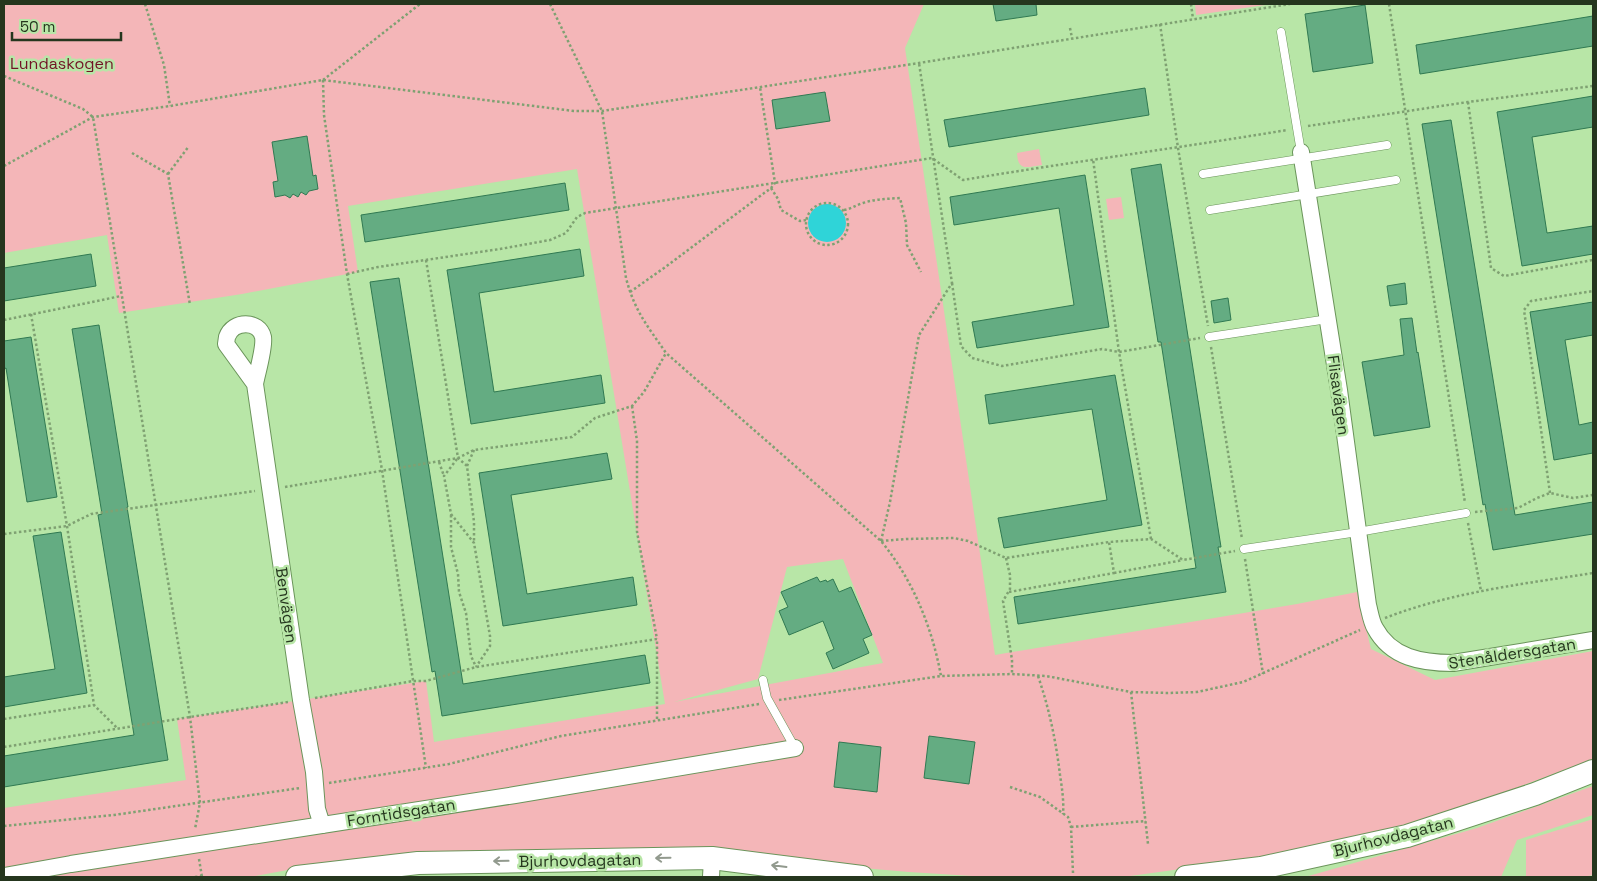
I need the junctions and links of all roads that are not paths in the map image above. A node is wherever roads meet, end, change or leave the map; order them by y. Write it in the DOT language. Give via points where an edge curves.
graph roads {
  1 [pos="1281,32"];
  2 [pos="1388,145"];
  3 [pos="1302,156"];
  4 [pos="1203,174"];
  5 [pos="1396,180"];
  6 [pos="1308,194"];
  7 [pos="1210,210"];
  8 [pos="1328,319"];
  9 [pos="1209,337"];
  10 [pos="255,384"];
  11 [pos="1466,513"];
  12 [pos="1358,532"];
  13 [pos="1244,549"];
  14 [pos="1380,635"];
  15 [pos="1593,640"];
  16 [pos="763,680"];
  17 [pos="795,748"];
  18 [pos="1593,771"];
  19 [pos="322,825"];
  20 [pos="712,868"];
  21 [pos="1262,872"];
  22 [pos="6,876"];
  23 [pos="296,877"];
  24 [pos="862,877"];
  25 [pos="1186,877"];
  1 -- 3 [label="lane"];
  2 -- 3 [label="lane"];
  3 -- 4 [label="lane"];
  3 -- 6 [label="street, Flisavägen"];
  5 -- 6 [label="lane"];
  6 -- 7 [label="lane"];
  6 -- 8 [label="street, Flisavägen"];
  8 -- 9 [label="lane"];
  8 -- 12 [label="street, Flisavägen"];
  10 -- 19 [label="street, Benvägen"];
  11 -- 12 [label="lane"];
  12 -- 13 [label="lane"];
  12 -- 14 [label="street, Flisavägen" via="1368,605 1374,627"];
  14 -- 15 [label="street, Stenåldersgatan" via="1393,650 1413,660 1434,663 1454,663"];
  16 -- 17 [label="lane" via="767,698"];
  17 -- 19 [label="street, Forntidsgatan"];
  18 -- 21 [label="main road, Bjurhovdagatan" via="1535,794 1407,836"];
  19 -- 22 [label="street, Forntidsgatan"];
  20 -- 23 [label="main road, Bjurhovdagatan, one-way" via="418,863"];
  24 -- 20 [label="main road, Bjurhovdagatan, one-way"];
  21 -- 25 [label="main road, Bjurhovdagatan"];
}
